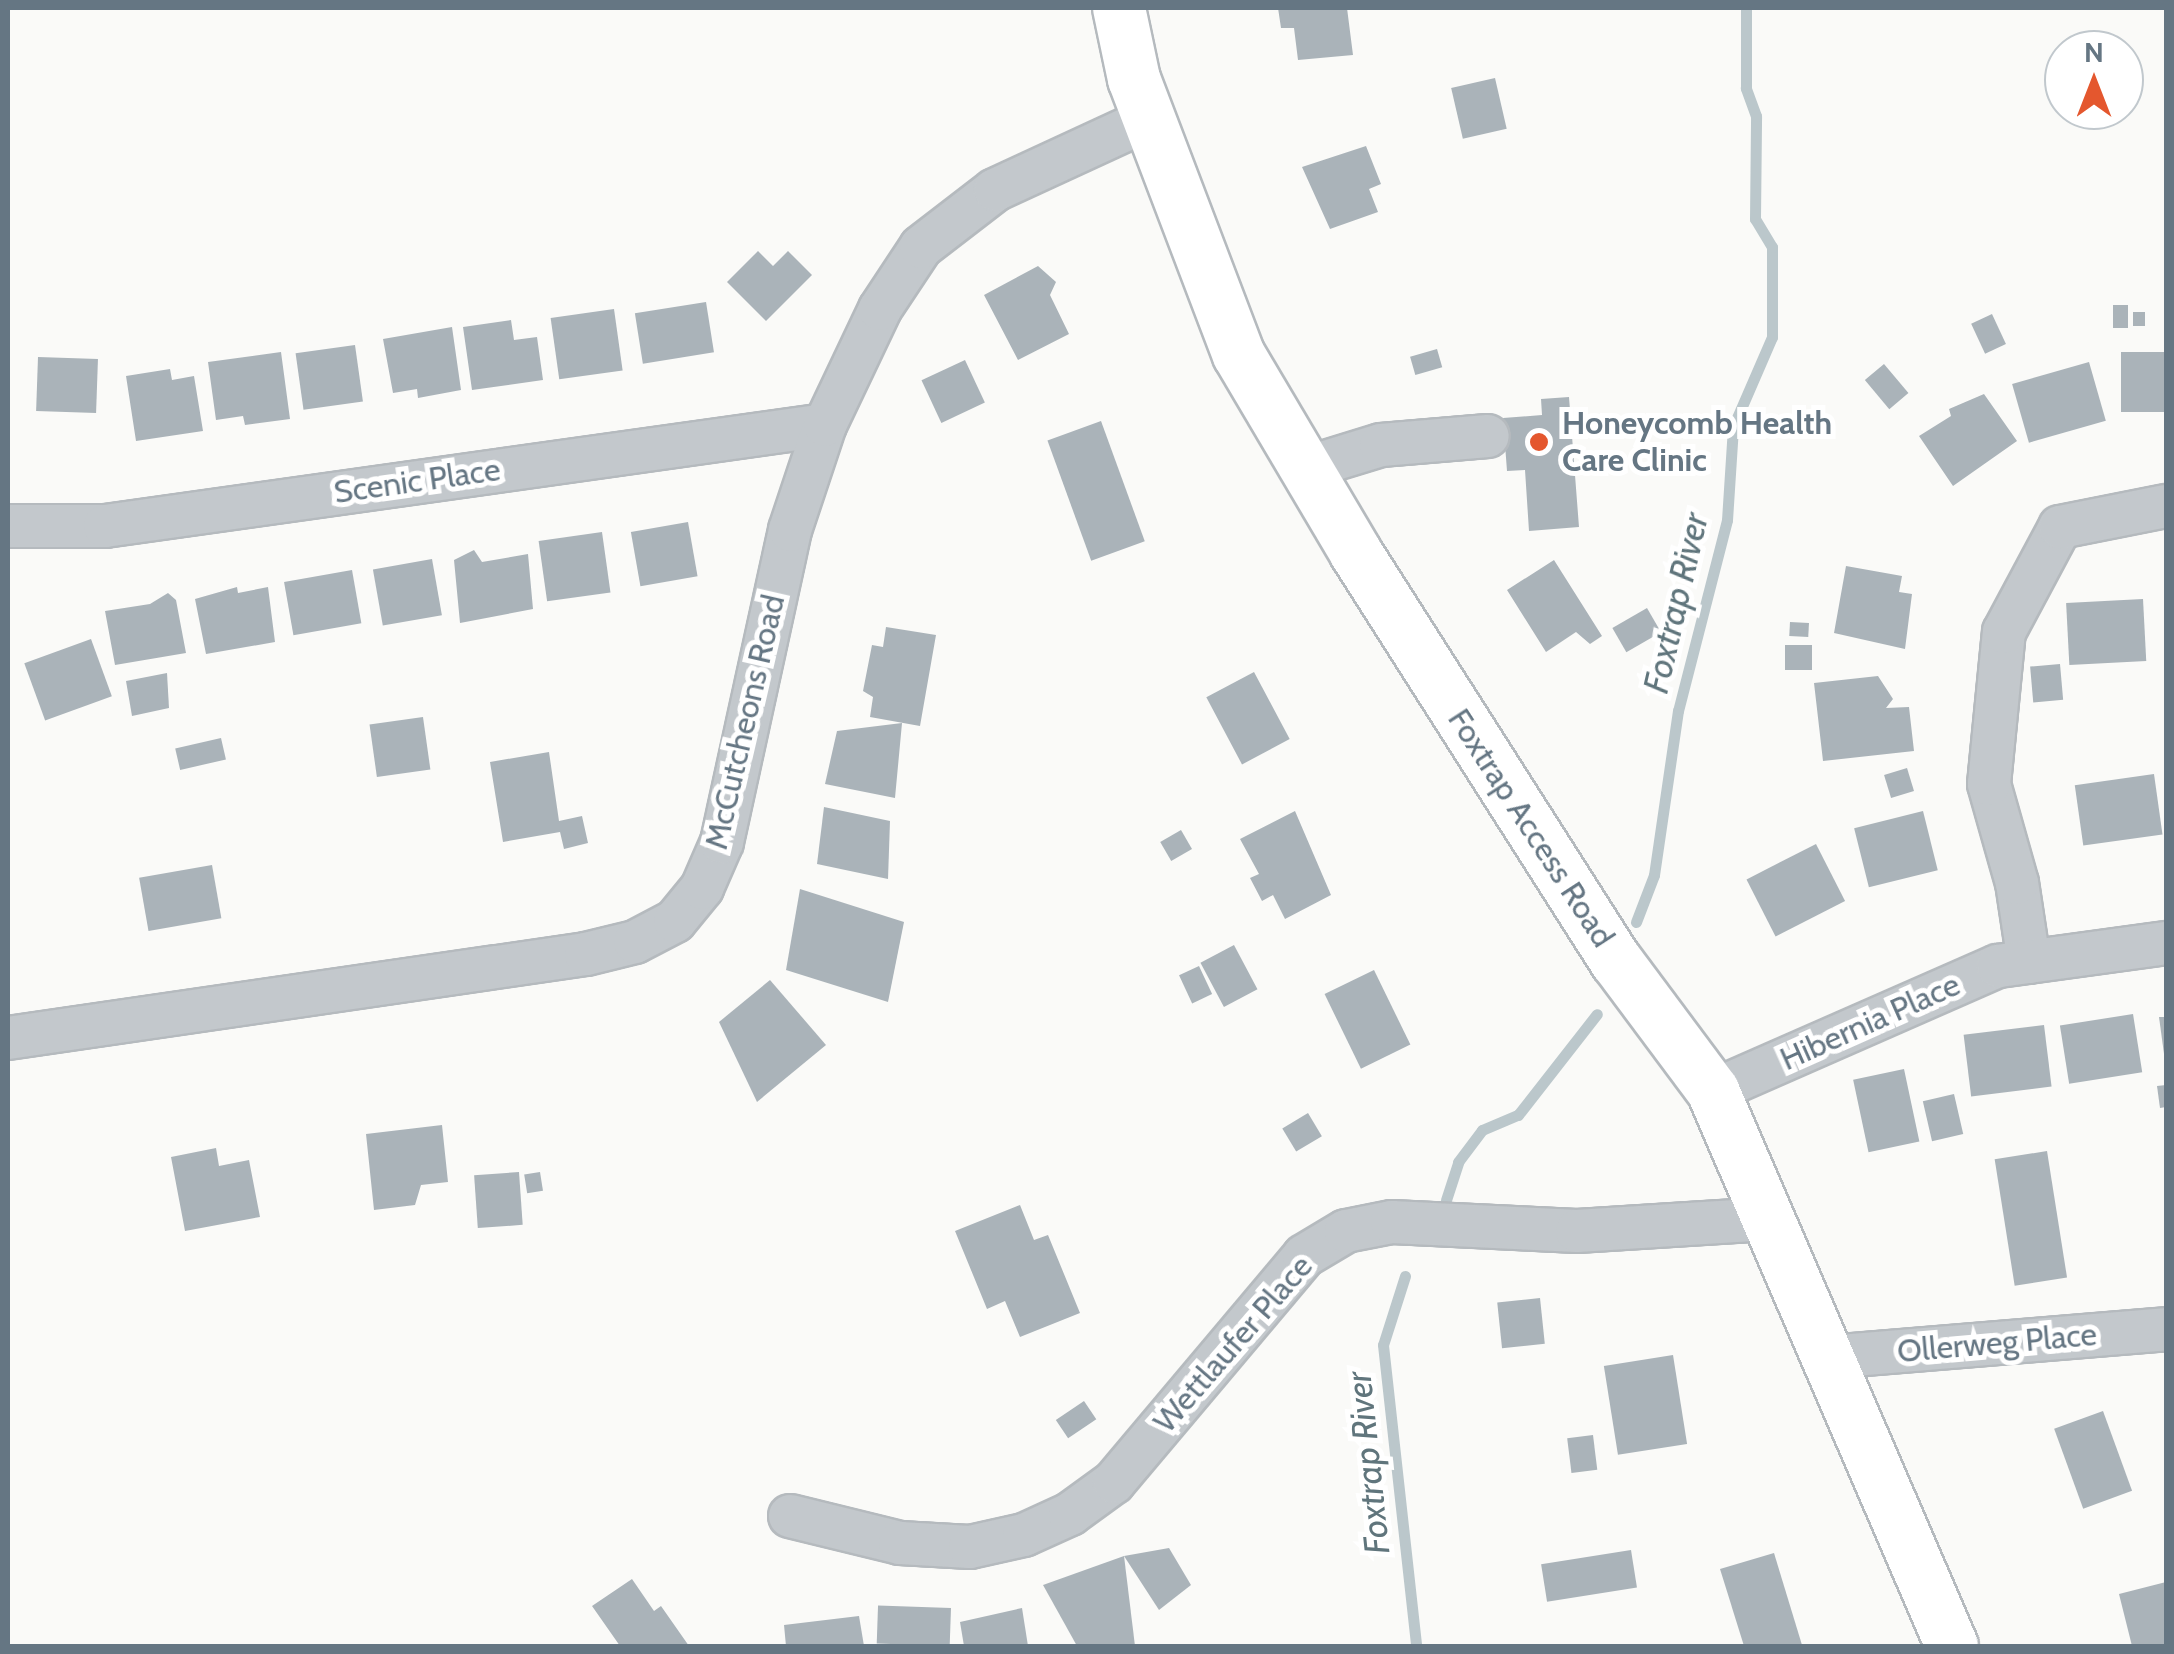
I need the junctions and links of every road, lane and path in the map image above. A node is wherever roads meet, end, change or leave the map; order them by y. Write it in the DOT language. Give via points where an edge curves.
graph roads {
  1 [pos="1119,8"];
  2 [pos="1149,119"];
  3 [pos="825,425"];
  4 [pos="1488,436"];
  5 [pos="1306,468"];
  6 [pos="2166,506"];
  7 [pos="8,526"];
  8 [pos="2166,943"];
  9 [pos="2029,962"];
  10 [pos="8,1038"];
  11 [pos="1713,1091"];
  12 [pos="1768,1219"];
  13 [pos="2166,1330"];
  14 [pos="1828,1357"];
  15 [pos="790,1516"];
  16 [pos="1952,1646"];
  1 -- 2 [label="main road, Foxtrap Access Road"];
  2 -- 3 [label="street, McCutcheons Road" via="994,190 921,247 880,308"];
  2 -- 5 [label="main road, Foxtrap Access Road" via="1239,355"];
  3 -- 7 [label="street, Scenic Place" via="105,526"];
  3 -- 10 [label="street, McCutcheons Road" via="790,530 722,842 702,888 675,921 635,942 586,954"];
  4 -- 5 [label="street" via="1381,445"];
  5 -- 11 [label="main road, Foxtrap Access Road" via="1617,962"];
  6 -- 9 [label="street" via="2060,527 2004,632 1989,784 2017,883"];
  8 -- 9 [label="street, Hibernia Place"];
  9 -- 11 [label="street, Hibernia Place" via="1998,966"];
  11 -- 12 [label="main road, Foxtrap Access Road"];
  12 -- 14 [label="main road, Foxtrap Access Road"];
  12 -- 15 [label="street, Wettlaufer Place" via="1577,1232 1392,1222 1346,1231 1304,1256 1114,1482 1070,1514 1024,1535 970,1547 900,1543"];
  13 -- 14 [label="street, Ollerweg Place"];
  14 -- 16 [label="main road, Foxtrap Access Road"];
}
